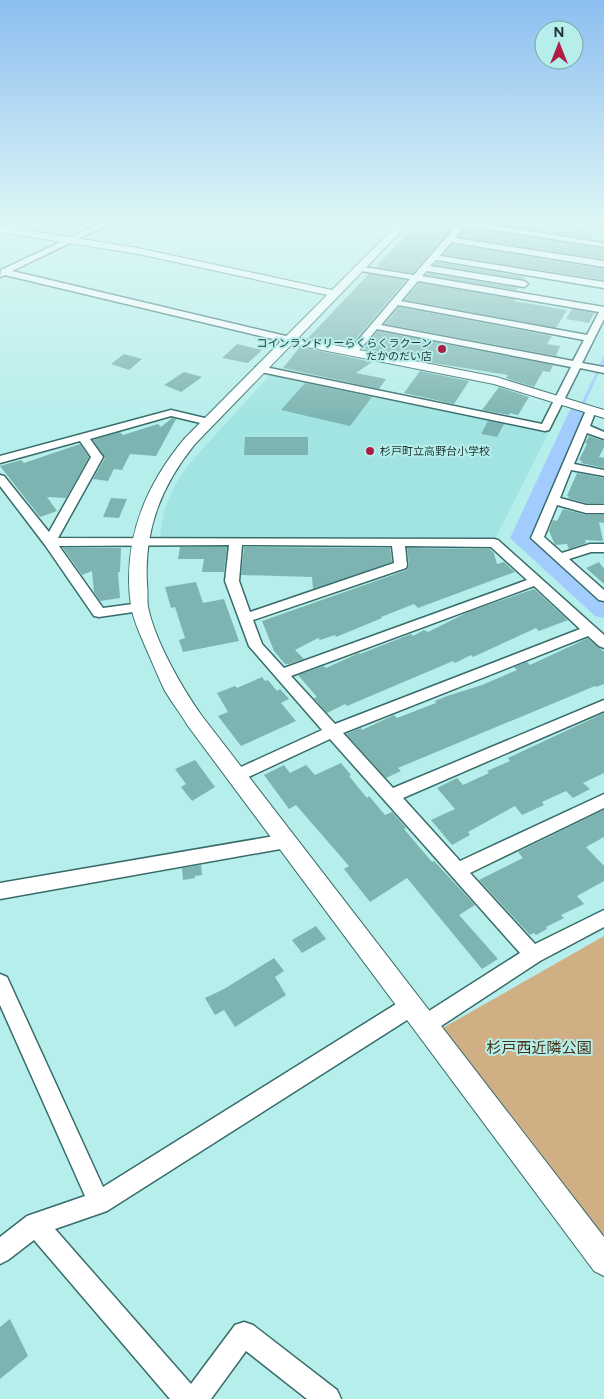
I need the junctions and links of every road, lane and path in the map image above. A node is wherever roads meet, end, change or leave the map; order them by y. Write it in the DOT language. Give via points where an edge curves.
graph roads {
  1 [pos="72,289"];
  2 [pos="314,289"];
  3 [pos="341,289"];
  4 [pos="406,289"];
  5 [pos="483,289"];
  6 [pos="521,289"];
  7 [pos="336,294"];
  8 [pos="517,295"];
  9 [pos="394,302"];
  10 [pos="374,326"];
  11 [pos="590,338"];
  12 [pos="290,340"];
  13 [pos="353,352"];
  14 [pos="577,365"];
  15 [pos="260,369"];
  16 [pos="604,370"];
  17 [pos="560,399"];
  18 [pos="591,410"];
  19 [pos="604,414"];
  20 [pos="210,422"];
  21 [pos="584,428"];
  22 [pos="604,436"];
  23 [pos="83,437"];
  24 [pos="0,460"];
  25 [pos="568,466"];
  26 [pos="604,473"];
  27 [pos="0,478"];
  28 [pos="553,500"];
  29 [pos="604,509"];
  30 [pos="140,541"];
  31 [pos="236,541"];
  32 [pos="50,542"];
  33 [pos="398,542"];
  34 [pos="604,548"];
  35 [pos="560,558"];
  36 [pos="536,580"];
  37 [pos="604,596"];
  38 [pos="140,607"];
  39 [pos="246,618"];
  40 [pos="590,630"];
  41 [pos="604,643"];
  42 [pos="282,674"];
  43 [pos="604,705"];
  44 [pos="333,732"];
  45 [pos="236,776"];
  46 [pos="391,796"];
  47 [pos="604,801"];
  48 [pos="286,841"];
  49 [pos="457,871"];
  50 [pos="0,891"];
  51 [pos="604,918"];
  52 [pos="533,955"];
  53 [pos="0,983"];
  54 [pos="411,1006"];
  55 [pos="425,1024"];
  56 [pos="99,1203"];
  57 [pos="35,1224"];
  58 [pos="0,1252"];
  59 [pos="604,1261"];
  60 [pos="187,1399"];
  61 [pos="195,1399"];
  62 [pos="328,1399"];
  1 -- 12 [label="street"];
  2 -- 7 [label="street"];
  3 -- 7 [label="street"];
  4 -- 9 [label="street"];
  5 -- 8 [label="street"];
  6 -- 8 [label="street"];
  7 -- 12 [label="street"];
  8 -- 11 [label="street" via="604,310"];
  9 -- 10 [label="street"];
  9 -- 11 [label="street"];
  10 -- 13 [label="street"];
  10 -- 14 [label="street"];
  11 -- 14 [label="street"];
  12 -- 13 [label="street"];
  12 -- 15 [label="street"];
  13 -- 17 [label="street" via="496,381"];
  14 -- 16 [label="street"];
  14 -- 17 [label="street"];
  15 -- 17 [label="street" via="546,428"];
  15 -- 20 [label="street"];
  17 -- 18 [label="street"];
  18 -- 19 [label="street"];
  18 -- 21 [label="street"];
  20 -- 23 [label="street" via="171,414"];
  20 -- 30 [label="street" via="176,458 162,480 144,521"];
  21 -- 22 [label="street"];
  21 -- 25 [label="street"];
  23 -- 24 [label="street"];
  23 -- 32 [label="street" via="97,457"];
  25 -- 26 [label="street"];
  25 -- 28 [label="street"];
  27 -- 32 [label="street"];
  28 -- 29 [label="street" via="586,509"];
  28 -- 35 [label="street" via="537,538"];
  30 -- 31 [label="street"];
  30 -- 32 [label="street"];
  30 -- 38 [label="street"];
  31 -- 33 [label="street"];
  31 -- 39 [label="street" via="232,581"];
  32 -- 38 [label="street" via="99,612"];
  33 -- 36 [label="street" via="494,542"];
  33 -- 39 [label="street" via="401,565"];
  34 -- 35 [label="street" via="590,548"];
  35 -- 37 [label="street"];
  36 -- 40 [label="street"];
  36 -- 42 [label="street"];
  38 -- 45 [label="street" via="174,690"];
  39 -- 42 [label="street" via="256,646"];
  40 -- 41 [label="street"];
  40 -- 44 [label="street"];
  42 -- 44 [label="street"];
  43 -- 46 [label="street"];
  44 -- 45 [label="street"];
  44 -- 46 [label="street"];
  45 -- 48 [label="street"];
  46 -- 49 [label="street"];
  47 -- 49 [label="street"];
  48 -- 50 [label="street"];
  48 -- 54 [label="street"];
  49 -- 52 [label="street"];
  51 -- 52 [label="street"];
  52 -- 55 [label="street"];
  53 -- 56 [label="street"];
  54 -- 55 [label="street"];
  54 -- 56 [label="street"];
  55 -- 59 [label="street"];
  56 -- 57 [label="street"];
  57 -- 58 [label="street"];
  57 -- 60 [label="street"];
  61 -- 62 [label="street" via="244,1334"];
}
